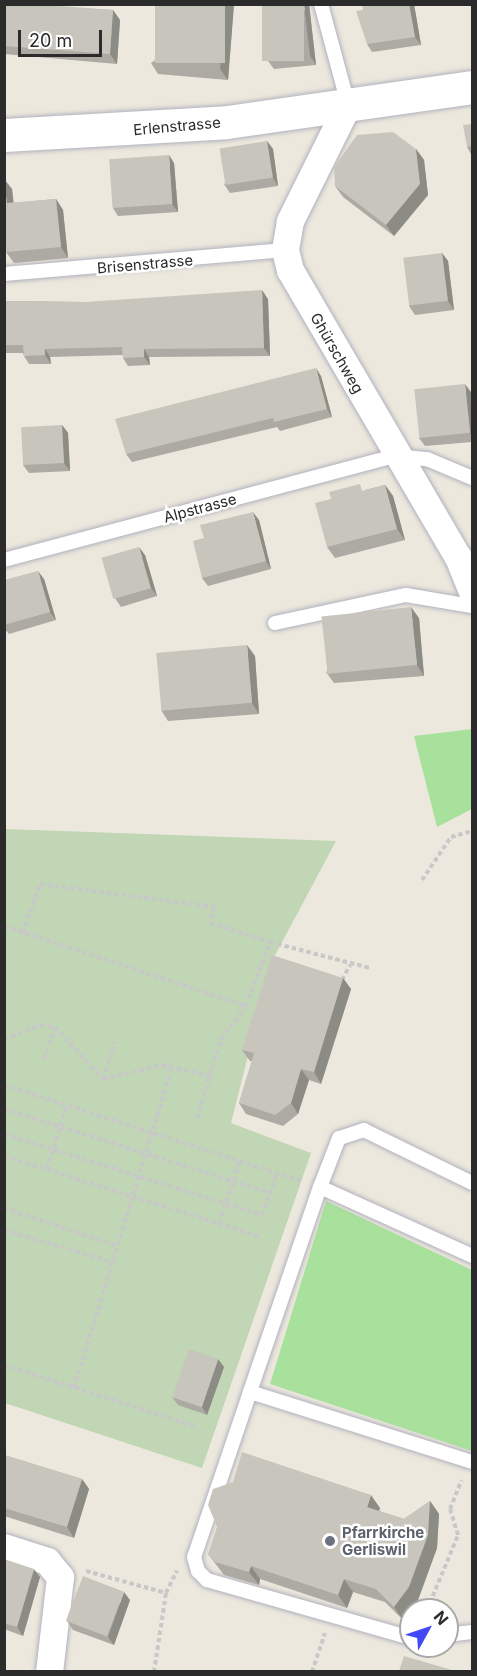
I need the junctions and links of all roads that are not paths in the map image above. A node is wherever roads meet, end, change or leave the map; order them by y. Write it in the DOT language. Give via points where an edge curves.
graph roads {
  1 [pos="321,4"];
  2 [pos="472,87"];
  3 [pos="348,104"];
  4 [pos="4,135"];
  5 [pos="285,250"];
  6 [pos="4,274"];
  7 [pos="396,456"];
  8 [pos="472,478"];
  9 [pos="4,560"];
  10 [pos="472,592"];
  11 [pos="472,606"];
  12 [pos="275,623"];
  13 [pos="472,1184"];
  14 [pos="314,1185"];
  15 [pos="472,1256"];
  16 [pos="250,1392"];
  17 [pos="469,1467"];
  18 [pos="4,1547"];
  19 [pos="399,1635"];
  20 [pos="49,1671"];
  1 -- 3 [label="lane"];
  2 -- 3 [label="street, Erlenstrasse"];
  3 -- 4 [label="street, Erlenstrasse" via="227,122"];
  3 -- 5 [label="street, Ghürschweg" via="290,221"];
  5 -- 6 [label="lane, Brisenstrasse"];
  5 -- 7 [label="street, Ghürschweg" via="290,270"];
  7 -- 8 [label="lane" via="427,459"];
  7 -- 9 [label="lane, Alpstrasse"];
  7 -- 10 [label="street, Ghürschweg" via="458,557"];
  11 -- 12 [label="lane" via="406,595"];
  13 -- 14 [label="lane" via="364,1130 339,1138"];
  14 -- 15 [label="lane"];
  14 -- 16 [label="lane"];
  16 -- 17 [label="lane"];
  16 -- 19 [label="lane" via="194,1557 198,1571 207,1580"];
  18 -- 20 [label="street" via="47,1561 60,1577"];
}
